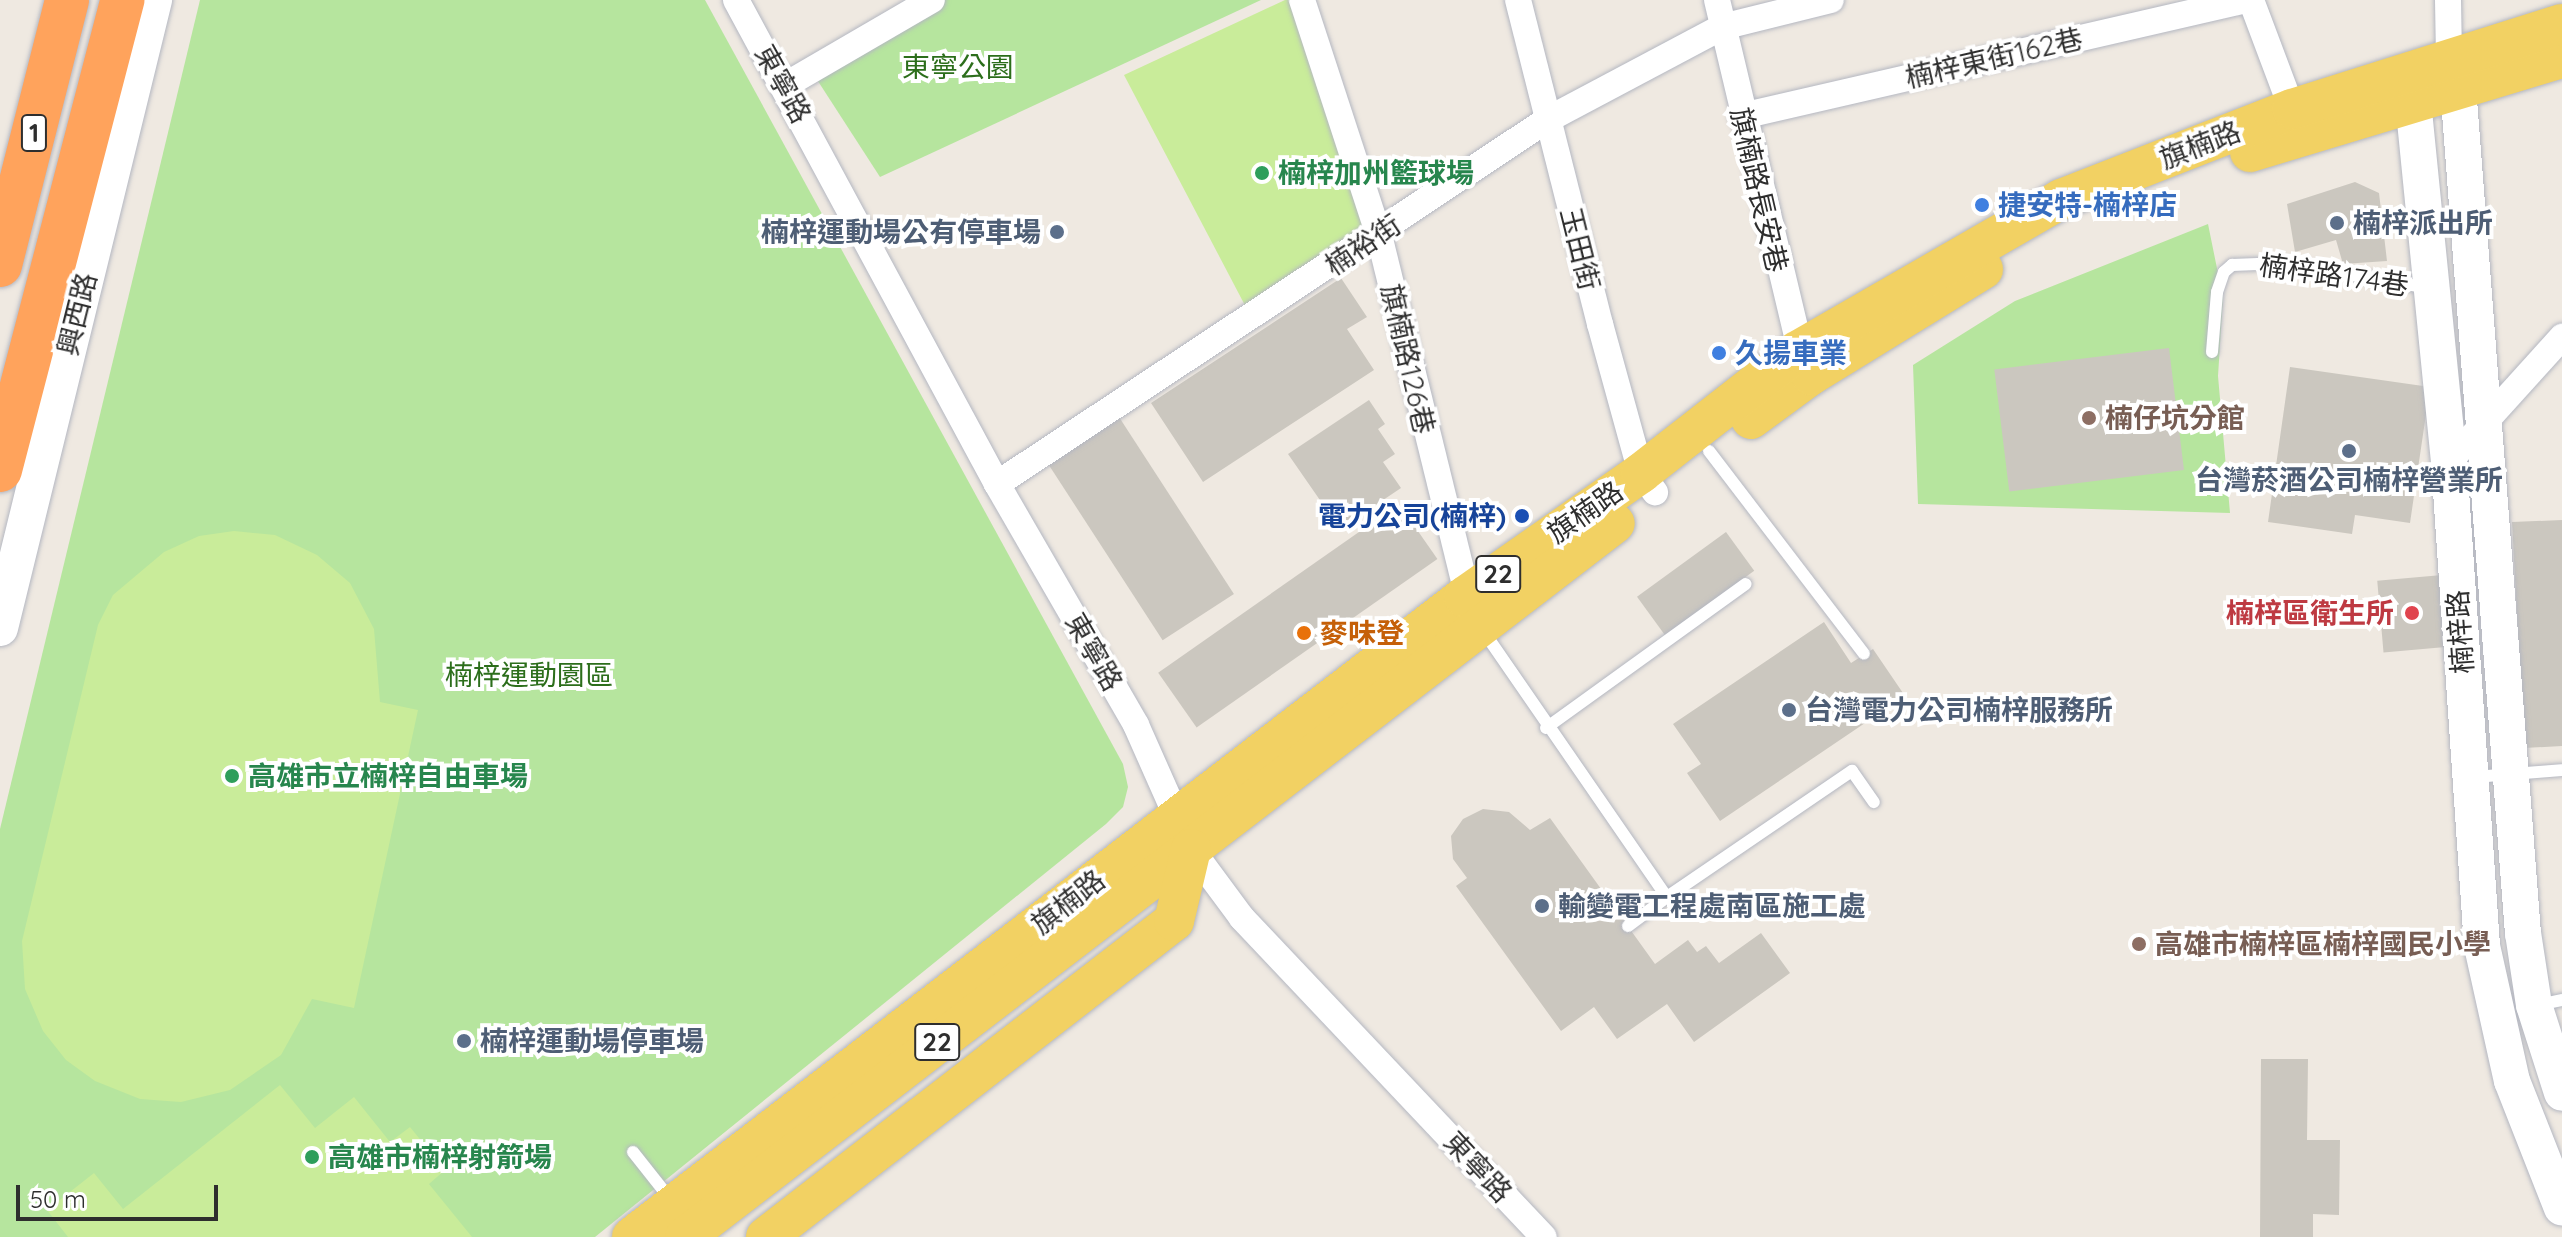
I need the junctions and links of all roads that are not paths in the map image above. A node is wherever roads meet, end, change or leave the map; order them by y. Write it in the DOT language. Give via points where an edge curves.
graph roads {
  1 [pos="67,0"];
  2 [pos="122,0"];
  3 [pos="154,0"];
  4 [pos="736,0"];
  5 [pos="932,0"];
  6 [pos="1302,0"];
  7 [pos="1518,0"];
  8 [pos="1717,0"];
  9 [pos="1831,0"];
  10 [pos="2248,0"];
  11 [pos="2448,0"];
  12 [pos="2562,24"];
  13 [pos="1722,27"];
  14 [pos="2562,58"];
  15 [pos="2454,73"];
  16 [pos="784,86"];
  17 [pos="2413,101"];
  18 [pos="2292,109"];
  19 [pos="1742,116"];
  20 [pos="1547,120"];
  21 [pos="1379,235"];
  22 [pos="0,265"];
  23 [pos="2433,288"];
  24 [pos="2562,337"];
  25 [pos="2212,352"];
  26 [pos="1804,363"];
  27 [pos="2483,427"];
  28 [pos="1709,451"];
  29 [pos="2449,462"];
  30 [pos="0,470"];
  31 [pos="1648,482"];
  32 [pos="997,484"];
  33 [pos="1746,584"];
  34 [pos="1472,612"];
  35 [pos="0,628"];
  36 [pos="1864,654"];
  37 [pos="1546,728"];
  38 [pos="2562,770"];
  39 [pos="2514,776"];
  40 [pos="2471,778"];
  41 [pos="1874,802"];
  42 [pos="1184,833"];
  43 [pos="1667,897"];
  44 [pos="1628,926"];
  45 [pos="2548,1003"];
  46 [pos="2562,1093"];
  47 [pos="633,1152"];
  48 [pos="2562,1208"];
  49 [pos="688,1227"];
  50 [pos="632,1237"];
  51 [pos="766,1237"];
  52 [pos="1544,1237"];
  1 -- 22 [label="highway, 1"];
  2 -- 30 [label="highway"];
  3 -- 35 [label="street, 興西路"];
  4 -- 16 [label="street, 東寧路"];
  5 -- 16 [label="street"];
  6 -- 21 [label="street, 旗楠路126巷"];
  7 -- 20 [label="street, 玉田街"];
  8 -- 13 [label="street, 旗楠路長安巷"];
  9 -- 13 [label="street, 楠裕街"];
  10 -- 18 [label="street"];
  10 -- 19 [label="street, 楠梓東街162巷"];
  11 -- 15 [label="street, 楠梓路"];
  12 -- 15 [label="main road, 旗楠路 / 22"];
  13 -- 19 [label="street, 旗楠路長安巷"];
  13 -- 20 [label="street, 楠裕街"];
  14 -- 15 [label="main road, 旗楠路 / 22"];
  15 -- 17 [label="main road, 旗楠路 / 22"];
  15 -- 18 [label="main road, 旗楠路 / 22"];
  15 -- 27 [label="street, 楠梓路"];
  16 -- 32 [label="street, 東寧路"];
  17 -- 23 [label="street, 楠梓路"];
  17 -- 26 [label="main road, 旗楠路 / 22" via="2164,182 2008,253"];
  18 -- 26 [label="main road, 旗楠路 / 22" via="2061,199"];
  19 -- 26 [label="street, 旗楠路長安巷"];
  20 -- 21 [label="street, 楠裕街"];
  20 -- 31 [label="street, 玉田街"];
  21 -- 32 [label="street, 楠裕街"];
  21 -- 34 [label="street, 旗楠路126巷"];
  23 -- 25 [label="lane, 楠梓路174巷" via="2283,263 2232,265 2217,292"];
  23 -- 29 [label="street, 楠梓路"];
  24 -- 27 [label="street"];
  26 -- 28 [label="main road, 旗楠路 / 22"];
  26 -- 31 [label="main road, 旗楠路 / 22"];
  27 -- 29 [label="street"];
  27 -- 39 [label="street, 楠梓路"];
  28 -- 31 [label="main road, 旗楠路 / 22"];
  28 -- 36 [label="lane"];
  29 -- 40 [label="street, 楠梓路"];
  31 -- 34 [label="main road, 旗楠路 / 22"];
  32 -- 42 [label="street, 東寧路" via="1136,725"];
  33 -- 37 [label="lane"];
  34 -- 37 [label="lane"];
  34 -- 42 [label="main road, 旗楠路 / 22"];
  37 -- 43 [label="lane"];
  38 -- 39 [label="lane"];
  39 -- 40 [label="lane"];
  39 -- 45 [label="street, 楠梓路" via="2523,933"];
  40 -- 48 [label="street, 楠梓路" via="2482,946 2512,1081"];
  41 -- 43 [label="lane" via="1852,771"];
  42 -- 49 [label="main road, 旗楠路 / 22"];
  42 -- 51 [label="main road, 22" via="1174,921"];
  42 -- 52 [label="street, 東寧路" via="1242,918"];
  43 -- 44 [label="lane"];
  45 -- 46 [label="street, 楠梓路"];
  47 -- 49 [label="lane"];
  49 -- 50 [label="main road, 旗楠路 / 22"];
}
